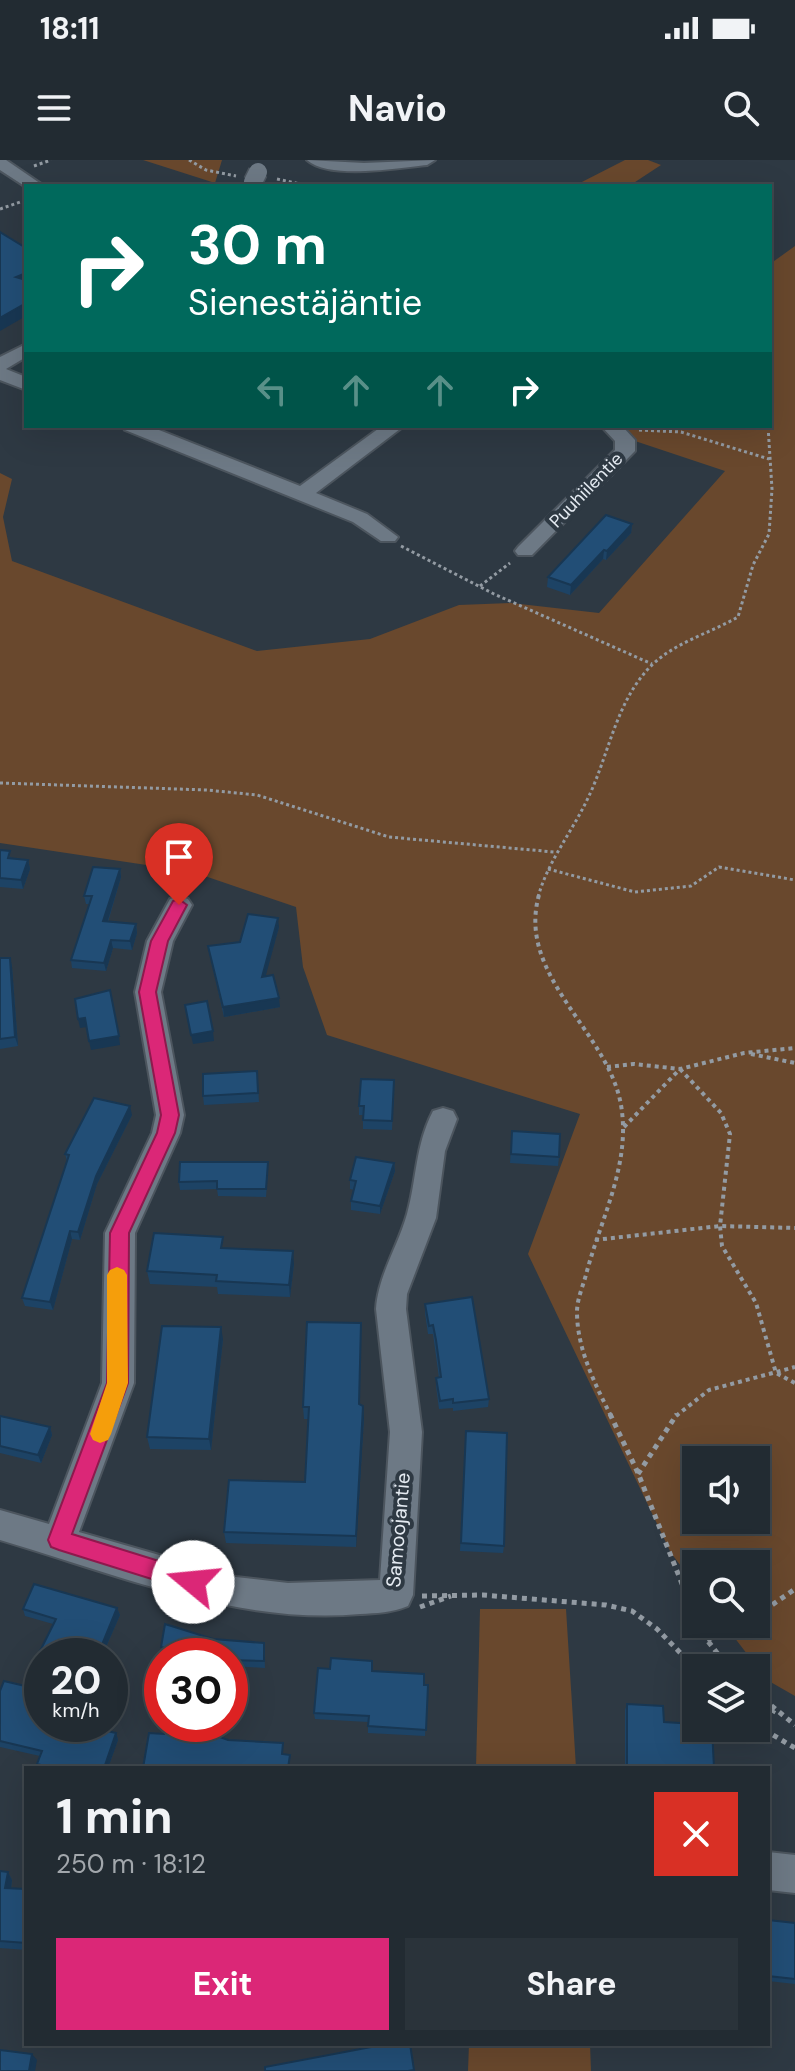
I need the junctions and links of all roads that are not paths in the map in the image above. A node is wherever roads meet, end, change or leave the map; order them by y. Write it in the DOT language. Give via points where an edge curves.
graph roads {
  1 [pos="315,160"];
  2 [pos="427,160"];
  3 [pos="0,163"];
  4 [pos="33,184"];
  5 [pos="24,350"];
  6 [pos="0,365"];
  7 [pos="0,373"];
  8 [pos="24,383"];
  9 [pos="137,428"];
  10 [pos="391,428"];
  11 [pos="616,430"];
  12 [pos="302,494"];
  13 [pos="388,537"];
  14 [pos="525,551"];
  15 [pos="179,905"];
  16 [pos="443,1119"];
  17 [pos="0,1525"];
  18 [pos="59,1540"];
  19 [pos="770,1871"];
  20 [pos="795,1874"];
  1 -- 2 [label="street" via="364,168"];
  3 -- 4 [label="street"];
  5 -- 6 [label="street"];
  7 -- 8 [label="street"];
  9 -- 12 [label="street"];
  10 -- 12 [label="street"];
  11 -- 14 [label="street, Puuhiilentie" via="625,451"];
  12 -- 13 [label="street" via="360,518"];
  15 -- 18 [label="street" via="160,941 148,992 170,1115 120,1233 118,1383"];
  16 -- 18 [label="street, Samoojantie" via="431,1151 421,1218 392,1294 406,1432 396,1595 337,1600 236,1593"];
  17 -- 18 [label="street, Samoojantie"];
  19 -- 20 [label="street"];
}
